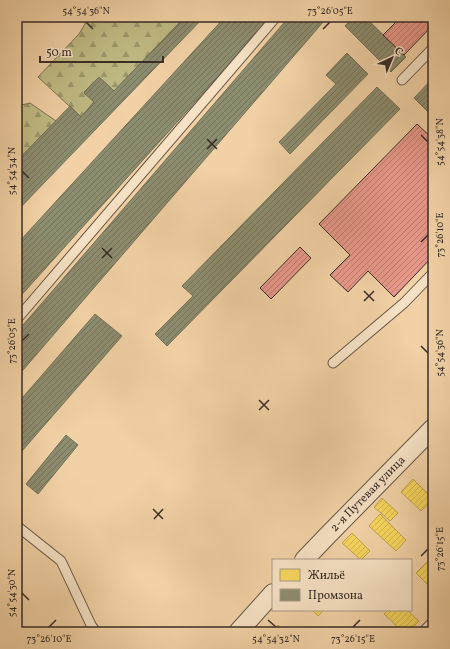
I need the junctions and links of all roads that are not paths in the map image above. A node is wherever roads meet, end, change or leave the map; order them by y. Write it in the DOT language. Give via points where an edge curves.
graph roads {
  1 [pos="276,17"];
  2 [pos="433,48"];
  3 [pos="402,80"];
  4 [pos="433,273"];
  5 [pos="17,320"];
  6 [pos="333,362"];
  7 [pos="433,428"];
  8 [pos="17,526"];
  9 [pos="305,559"];
  10 [pos="272,594"];
  11 [pos="433,628"];
  12 [pos="96,632"];
  13 [pos="238,632"];
  14 [pos="429,632"];
  1 -- 5 [label="lane"];
  2 -- 3 [label="lane"];
  4 -- 6 [label="lane" via="404,303"];
  7 -- 9 [label="street, 2-я Путевая улица"];
  8 -- 12 [label="lane" via="61,561"];
  10 -- 13 [label="street"];
  11 -- 14 [label="street"];
}
